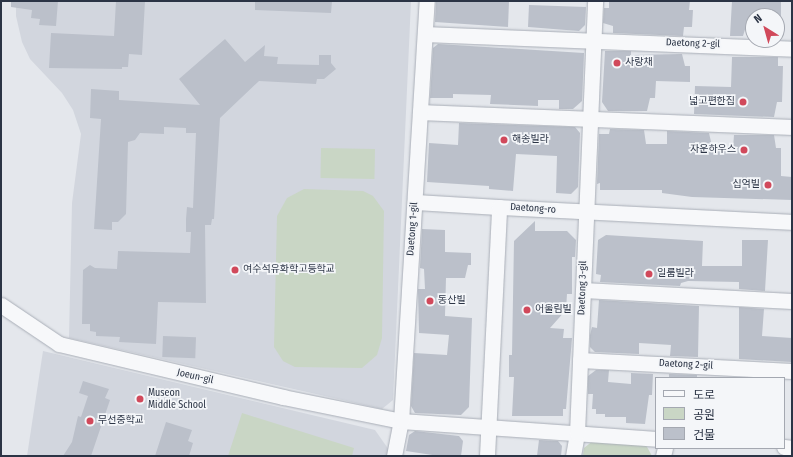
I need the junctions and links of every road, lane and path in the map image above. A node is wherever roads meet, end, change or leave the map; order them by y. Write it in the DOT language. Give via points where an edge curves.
graph roads {
  1 [pos="427,1"];
  2 [pos="595,1"];
  3 [pos="425,34"];
  4 [pos="594,40"];
  5 [pos="792,49"];
  6 [pos="420,112"];
  7 [pos="590,119"];
  8 [pos="792,127"];
  9 [pos="415,202"];
  10 [pos="499,207"];
  11 [pos="586,213"];
  12 [pos="792,222"];
  13 [pos="583,290"];
  14 [pos="792,301"];
  15 [pos="1,305"];
  16 [pos="580,360"];
  17 [pos="792,370"];
  18 [pos="401,421"];
  19 [pos="489,427"];
  20 [pos="577,433"];
  21 [pos="655,439"];
  22 [pos="394,456"];
  23 [pos="487,456"];
  24 [pos="573,456"];
  1 -- 3 [label="street, Daetong 1-gil"];
  2 -- 4 [label="street, Daetong 3-gil"];
  3 -- 4 [label="street"];
  3 -- 6 [label="street, Daetong 1-gil"];
  4 -- 5 [label="street, Daetong 2-gil"];
  4 -- 7 [label="street, Daetong 3-gil"];
  6 -- 7 [label="street"];
  6 -- 9 [label="street, Daetong 1-gil"];
  7 -- 8 [label="street"];
  7 -- 11 [label="street, Daetong 3-gil"];
  9 -- 10 [label="street"];
  9 -- 18 [label="street, Daetong 1-gil"];
  10 -- 11 [label="street, Daetong-ro"];
  10 -- 19 [label="street, Daetong-ro"];
  11 -- 12 [label="street, Daetong-ro"];
  11 -- 13 [label="street, Daetong 3-gil"];
  13 -- 14 [label="street"];
  13 -- 16 [label="street, Daetong 3-gil"];
  15 -- 18 [label="street, Joeun-gil" via="59,344 283,397"];
  16 -- 17 [label="street, Daetong 2-gil"];
  16 -- 20 [label="street, Daetong 3-gil"];
  18 -- 19 [label="street, Joeun-gil"];
  18 -- 22 [label="street, Daetong 1-gil"];
  19 -- 20 [label="street, Joeun-gil"];
  19 -- 23 [label="street, Daetong-ro"];
  20 -- 21 [label="street"];
  20 -- 24 [label="street, Daetong 3-gil"];
}
